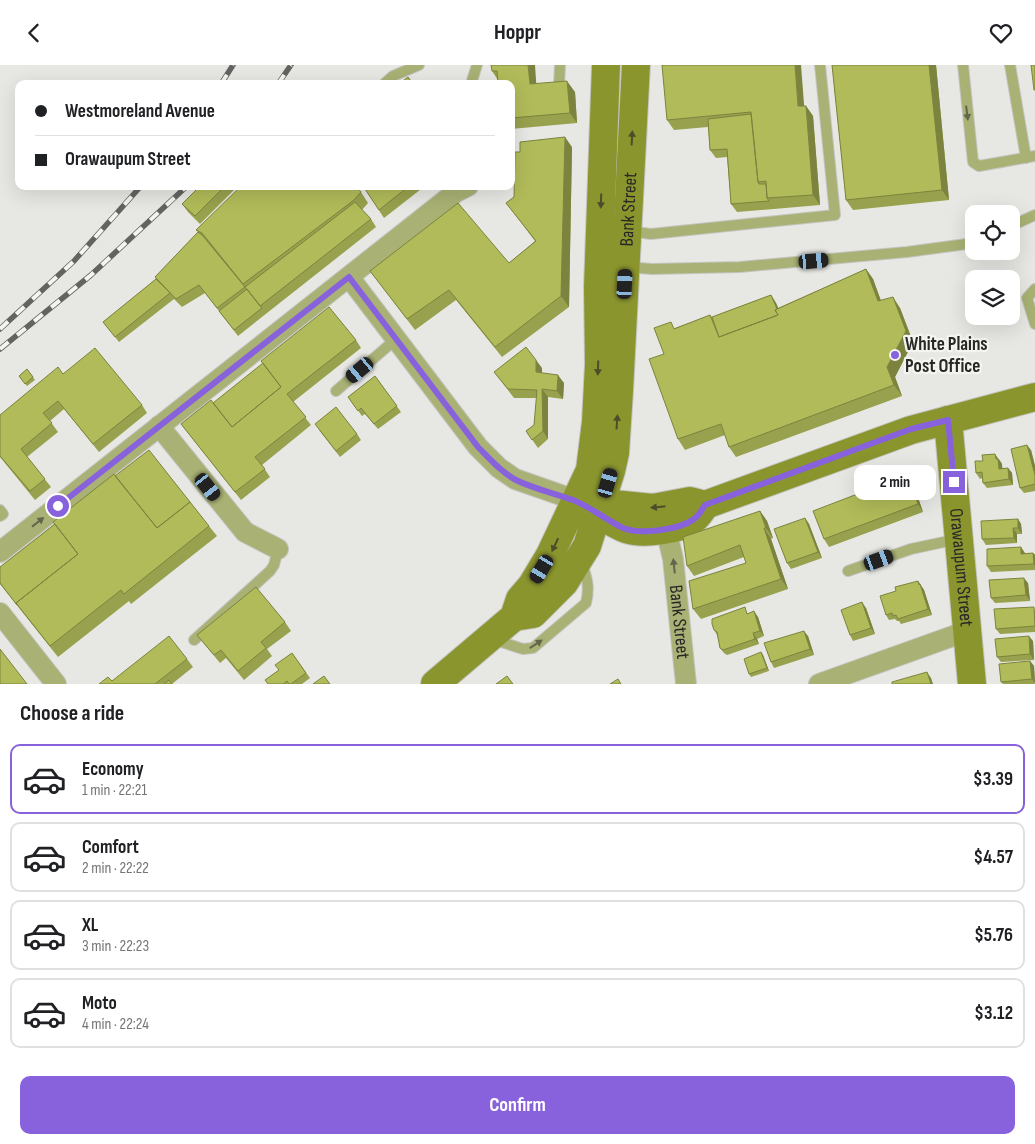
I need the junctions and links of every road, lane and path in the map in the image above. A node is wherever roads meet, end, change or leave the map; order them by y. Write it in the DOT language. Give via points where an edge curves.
graph roads {
  1 [pos="419,65"];
  2 [pos="476,65"];
  3 [pos="560,65"];
  4 [pos="606,65"];
  5 [pos="636,65"];
  6 [pos="820,65"];
  7 [pos="963,65"];
  8 [pos="1010,65"];
  9 [pos="388,80"];
  10 [pos="473,80"];
  11 [pos="559,86"];
  12 [pos="1031,157"];
  13 [pos="458,190"];
  14 [pos="1035,215"];
  15 [pos="1020,222"];
  16 [pos="628,231"];
  17 [pos="965,244"];
  18 [pos="626,267"];
  19 [pos="349,277"];
  20 [pos="1035,289"];
  21 [pos="1035,324"];
  22 [pos="396,339"];
  23 [pos="336,391"];
  24 [pos="1035,397"];
  25 [pos="948,420"];
  26 [pos="159,426"];
  27 [pos="705,505"];
  28 [pos="591,506"];
  29 [pos="666,529"];
  30 [pos="959,539"];
  31 [pos="278,549"];
  32 [pos="0,552"];
  33 [pos="580,558"];
  34 [pos="848,571"];
  35 [pos="0,613"];
  36 [pos="514,617"];
  37 [pos="967,631"];
  38 [pos="490,639"];
  39 [pos="194,640"];
  40 [pos="56,684"];
  41 [pos="435,684"];
  42 [pos="686,684"];
  43 [pos="819,684"];
  44 [pos="972,684"];
  1 -- 9 [label="lane"];
  2 -- 10 [label="lane"];
  3 -- 11 [label="lane"];
  4 -- 28 [label="street, Bank Street, one-way"];
  16 -- 5 [label="street, Bank Street, one-way"];
  6 -- 16 [label="lane" via="835,215 652,234"];
  7 -- 12 [label="lane, one-way" via="973,162 979,166"];
  8 -- 12 [label="lane"];
  13 -- 19 [label="street"];
  14 -- 15 [label="lane"];
  16 -- 18 [label="street, Bank Street"];
  17 -- 18 [label="lane" via="740,267"];
  28 -- 18 [label="street, Bank Street, one-way" via="615,453"];
  19 -- 22 [label="street"];
  19 -- 26 [label="street"];
  20 -- 21 [label="lane" via="1027,298"];
  22 -- 23 [label="lane"];
  22 -- 28 [label="street" via="478,447 499,469 515,479"];
  24 -- 25 [label="street"];
  25 -- 27 [label="street" via="911,429"];
  25 -- 30 [label="street, Orawaupum Street"];
  26 -- 31 [label="street" via="245,532"];
  32 -- 26 [label="street, one-way"];
  27 -- 28 [label="street, one-way" via="690,501 653,508"];
  27 -- 29 [label="street" via="696,518"];
  28 -- 29 [label="street" via="625,528 636,531"];
  28 -- 33 [label="street" via="587,546"];
  28 -- 36 [label="street, one-way" via="520,599"];
  42 -- 29 [label="street, Bank Street, one-way" via="674,559"];
  30 -- 34 [label="lane" via="910,549"];
  30 -- 37 [label="street, Orawaupum Street"];
  31 -- 39 [label="lane" via="270,571"];
  33 -- 36 [label="street" via="564,583 532,615"];
  38 -- 33 [label="lane, one-way" via="522,649 533,648 586,603 588,581"];
  35 -- 40 [label="street"];
  36 -- 38 [label="street"];
  37 -- 43 [label="street"];
  37 -- 44 [label="street, Orawaupum Street"];
  38 -- 41 [label="street"];
}
